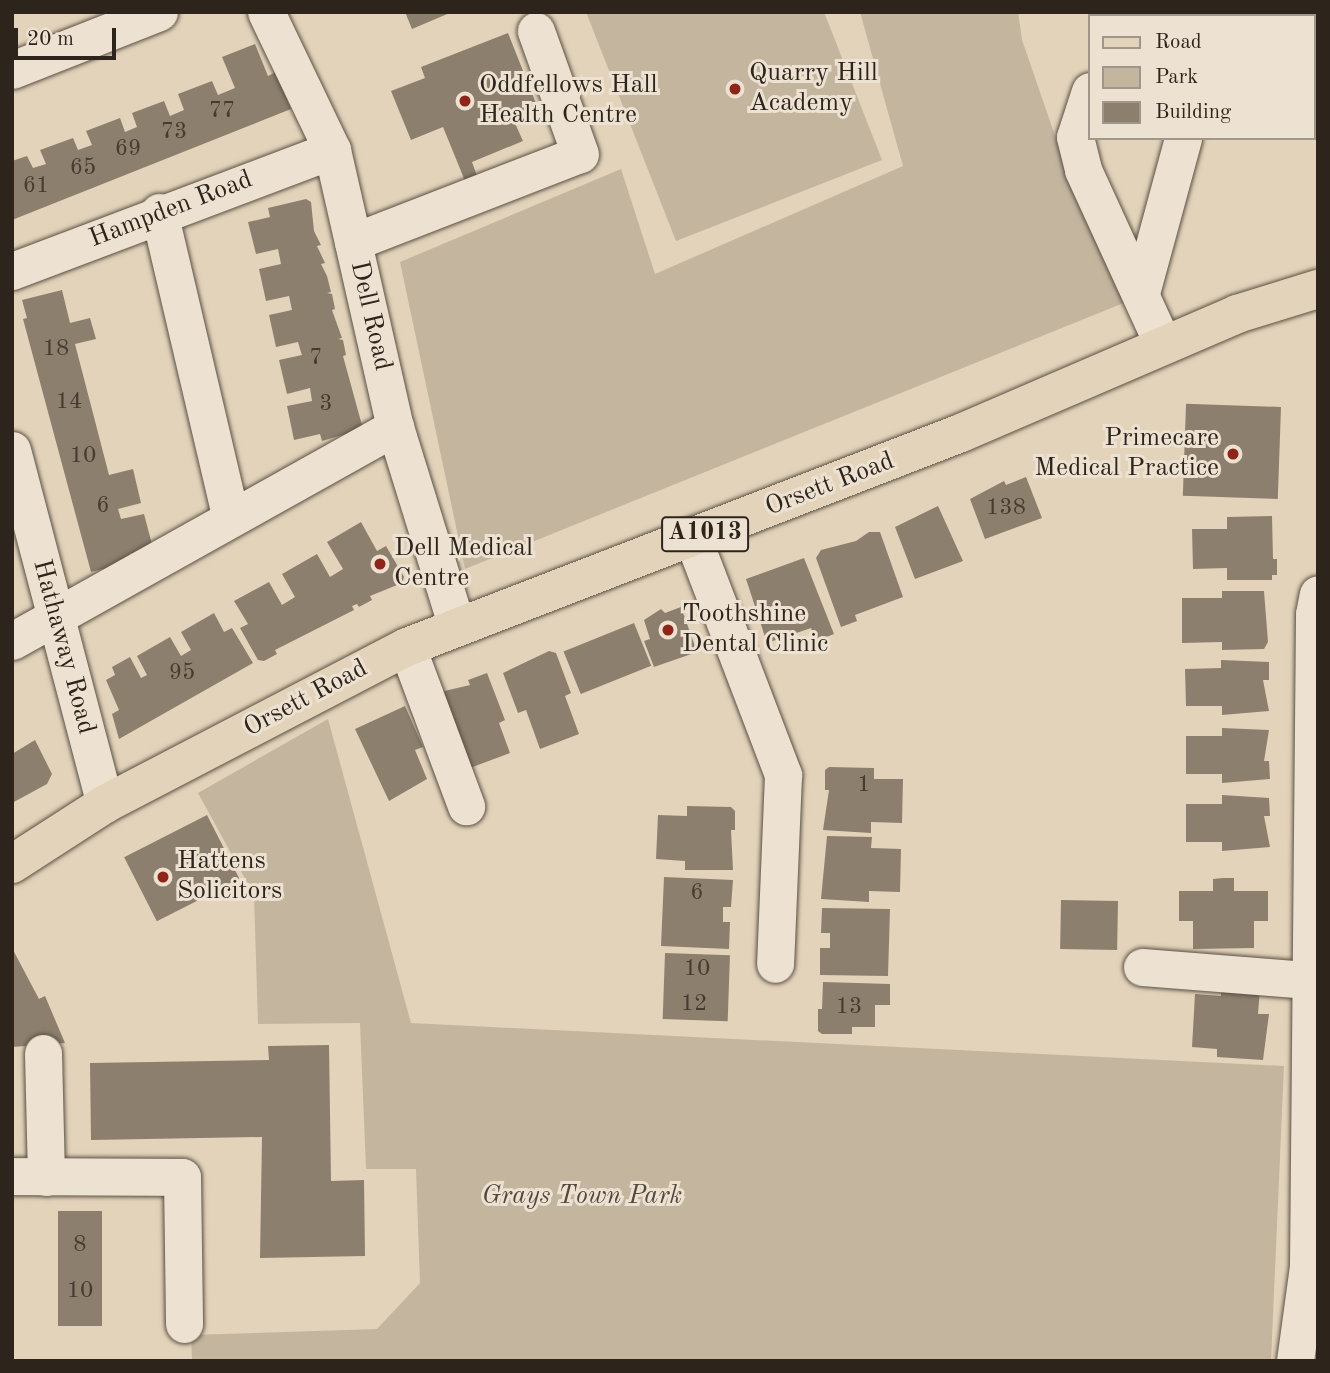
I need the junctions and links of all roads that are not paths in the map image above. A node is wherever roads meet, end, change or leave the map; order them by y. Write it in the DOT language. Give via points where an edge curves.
graph roads {
  1 [pos="159,12"];
  2 [pos="266,12"];
  3 [pos="536,31"];
  4 [pos="12,70"];
  5 [pos="1088,97"];
  6 [pos="1182,140"];
  7 [pos="332,150"];
  8 [pos="159,212"];
  9 [pos="353,242"];
  10 [pos="12,271"];
  11 [pos="1318,289"];
  12 [pos="1141,293"];
  13 [pos="1163,345"];
  14 [pos="396,427"];
  15 [pos="12,450"];
  16 [pos="17,490"];
  17 [pos="231,518"];
  18 [pos="693,539"];
  19 [pos="1318,594"];
  20 [pos="54,616"];
  21 [pos="457,626"];
  22 [pos="12,641"];
  23 [pos="407,647"];
  24 [pos="1315,738"];
  25 [pos="104,804"];
  26 [pos="466,806"];
  27 [pos="12,863"];
  28 [pos="775,964"];
  29 [pos="1142,967"];
  30 [pos="1309,980"];
  31 [pos="43,1053"];
  32 [pos="29,1176"];
  33 [pos="184,1324"];
  34 [pos="1295,1361"];
  1 -- 4 [label="street"];
  2 -- 7 [label="street, Dell Road"];
  3 -- 9 [label="street" via="580,154"];
  5 -- 12 [label="street" via="1075,137 1100,211"];
  6 -- 12 [label="street"];
  7 -- 8 [label="street, Hampden Road"];
  7 -- 9 [label="street, Dell Road"];
  8 -- 10 [label="street, Hampden Road"];
  8 -- 17 [label="street"];
  9 -- 14 [label="street, Dell Road"];
  11 -- 13 [label="main road, Orsett Road / A1013" via="1237,314"];
  12 -- 13 [label="street"];
  13 -- 18 [label="main road, Orsett Road / A1013" via="961,433"];
  14 -- 17 [label="street"];
  14 -- 21 [label="street, Dell Road"];
  15 -- 16 [label="street, Hathaway Road"];
  16 -- 20 [label="street, Hathaway Road"];
  17 -- 20 [label="street"];
  18 -- 21 [label="main road, Orsett Road / A1013"];
  18 -- 28 [label="street" via="783,775"];
  19 -- 24 [label="street"];
  20 -- 22 [label="street"];
  20 -- 25 [label="street, Hathaway Road"];
  21 -- 23 [label="main road, Orsett Road / A1013"];
  23 -- 25 [label="main road, Orsett Road / A1013"];
  23 -- 26 [label="street"];
  24 -- 30 [label="street"];
  25 -- 27 [label="main road, Orsett Road / A1013"];
  29 -- 30 [label="street"];
  30 -- 34 [label="street" via="1308,1266"];
  31 -- 32 [label="street"];
  32 -- 33 [label="street" via="182,1177"];
}
